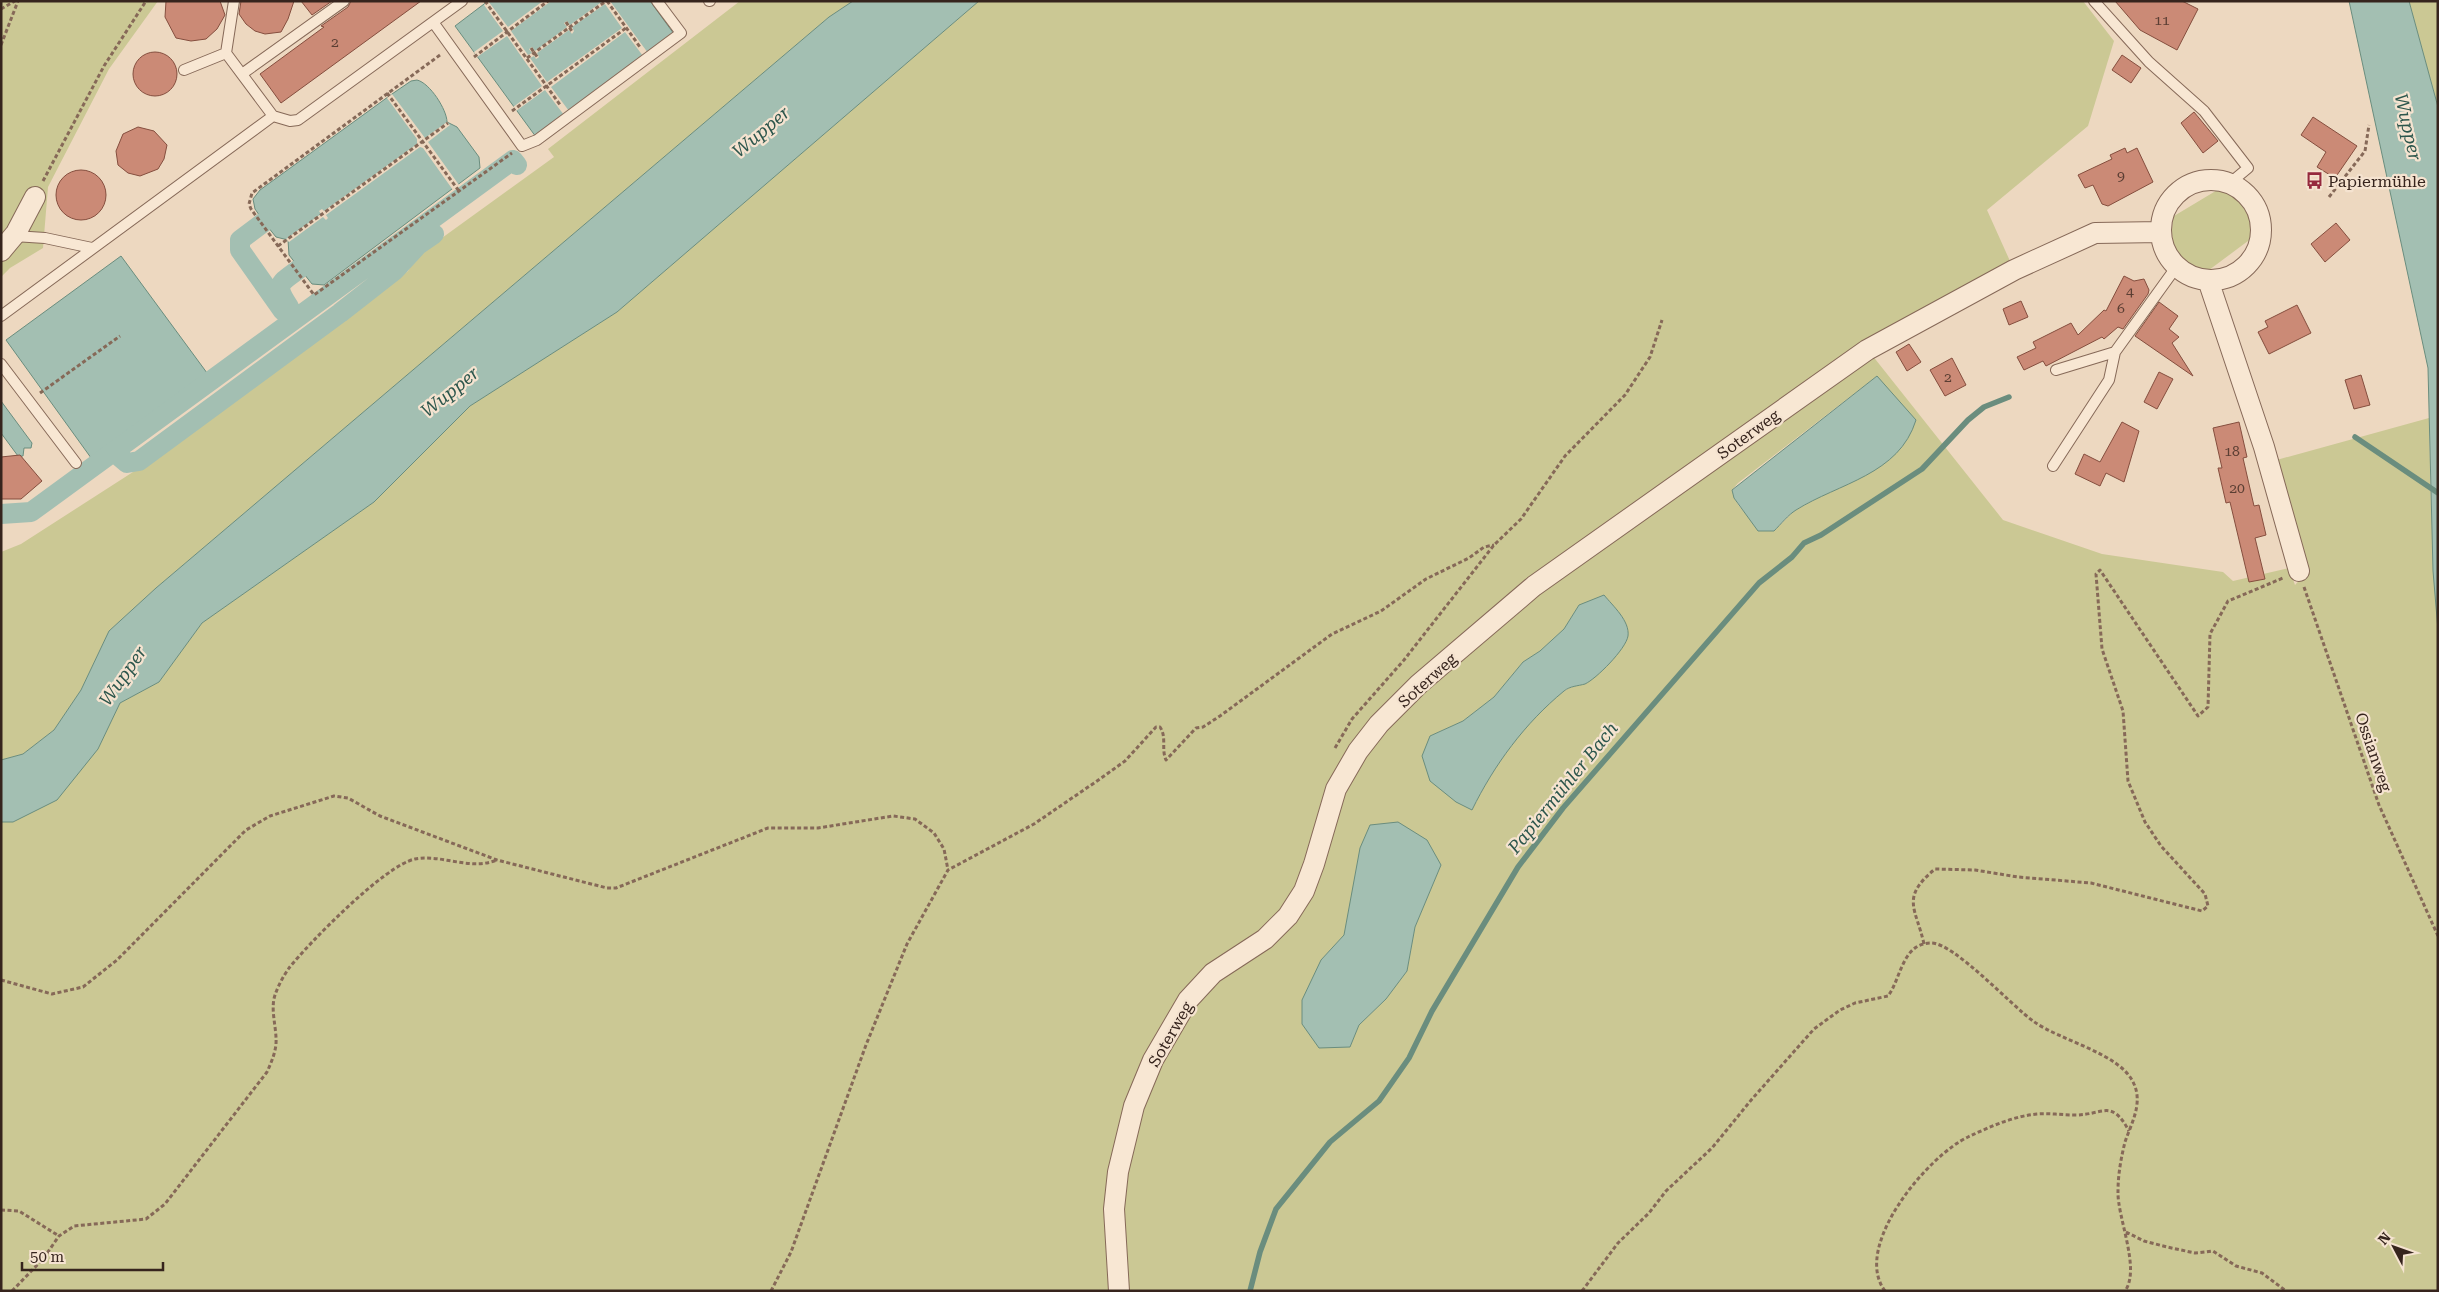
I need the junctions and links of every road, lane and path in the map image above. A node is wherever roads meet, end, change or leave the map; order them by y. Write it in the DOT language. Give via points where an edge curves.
graph roads {
  1 [pos="16,1"];
  2 [pos="146,1"];
  3 [pos="234,1"];
  4 [pos="344,1"];
  5 [pos="462,1"];
  6 [pos="548,1"];
  7 [pos="606,1"];
  8 [pos="657,1"];
  9 [pos="2094,1"];
  10 [pos="486,2"];
  11 [pos="1,9"];
  12 [pos="433,22"];
  13 [pos="566,22"];
  14 [pos="570,27"];
  15 [pos="626,28"];
  16 [pos="507,31"];
  17 [pos="573,33"];
  18 [pos="1,45"];
  19 [pos="451,47"];
  20 [pos="530,48"];
  21 [pos="226,52"];
  22 [pos="534,53"];
  23 [pos="645,54"];
  24 [pos="476,55"];
  25 [pos="527,58"];
  26 [pos="538,58"];
  27 [pos="184,70"];
  28 [pos="242,74"];
  29 [pos="547,85"];
  30 [pos="387,93"];
  31 [pos="515,109"];
  32 [pos="567,113"];
  33 [pos="273,116"];
  34 [pos="448,123"];
  35 [pos="2369,126"];
  36 [pos="423,142"];
  37 [pos="522,146"];
  38 [pos="2230,183"];
  39 [pos="459,191"];
  40 [pos="35,197"];
  41 [pos="2329,197"];
  42 [pos="2161,232"];
  43 [pos="7,243"];
  44 [pos="278,246"];
  45 [pos="92,248"];
  46 [pos="2177,266"];
  47 [pos="2208,280"];
  48 [pos="1,316"];
  49 [pos="1662,320"];
  50 [pos="120,336"];
  51 [pos="2115,352"];
  52 [pos="1,364"];
  53 [pos="2056,370"];
  54 [pos="29,401"];
  55 [pos="76,463"];
  56 [pos="2053,466"];
  57 [pos="1494,545"];
  58 [pos="2299,571"];
  59 [pos="1333,754"];
  60 [pos="498,860"];
  61 [pos="948,870"];
  62 [pos="2438,936"];
  63 [pos="1924,944"];
  64 [pos="1,980"];
  65 [pos="2129,1132"];
  66 [pos="1,1210"];
  67 [pos="2126,1232"];
  68 [pos="59,1236"];
  69 [pos="12,1291"];
  70 [pos="771,1291"];
  71 [pos="1119,1291"];
  72 [pos="1582,1291"];
  73 [pos="1885,1291"];
  74 [pos="2124,1291"];
  75 [pos="2286,1291"];
  1 -- 11 [label="path"];
  1 -- 18 [label="path"];
  2 -- 40 [label="path" via="104,66"];
  3 -- 21 [label="lane"];
  4 -- 28 [label="lane"];
  5 -- 12 [label="lane"];
  6 -- 16 [label="path"];
  7 -- 14 [label="path"];
  7 -- 15 [label="path"];
  8 -- 37 [label="lane" via="680,34 537,140"];
  9 -- 38 [label="lane" via="2149,62 2204,111 2248,168"];
  10 -- 16 [label="path"];
  12 -- 19 [label="lane"];
  12 -- 33 [label="lane" via="298,120"];
  13 -- 14 [label="path"];
  14 -- 17 [label="path"];
  14 -- 22 [label="path"];
  15 -- 23 [label="path"];
  15 -- 29 [label="path"];
  16 -- 24 [label="path"];
  16 -- 25 [label="path"];
  19 -- 30 [label="path"];
  19 -- 37 [label="lane"];
  20 -- 22 [label="path"];
  21 -- 27 [label="lane"];
  21 -- 28 [label="lane"];
  22 -- 25 [label="path"];
  22 -- 26 [label="path"];
  25 -- 29 [label="path"];
  28 -- 33 [label="lane"];
  29 -- 31 [label="path"];
  29 -- 32 [label="path"];
  30 -- 36 [label="path"];
  30 -- 44 [label="path" via="252,193 250,204"];
  33 -- 45 [label="lane"];
  34 -- 36 [label="path"];
  35 -- 41 [label="path" via="2365,151"];
  36 -- 39 [label="path"];
  36 -- 44 [label="path"];
  37 -- 39 [label="path"];
  38 -- 42 [label="street" via="2214,179 2197,181 2182,189 2170,200 2163,215"];
  38 -- 47 [label="street" via="2254,204 2261,234 2249,262 2237,272"];
  39 -- 44 [label="path" via="314,295"];
  40 -- 43 [label="street"];
  42 -- 46 [label="street" via="2163,244"];
  42 -- 71 [label="street, Soterweg" via="2096,233 2014,270 1841,366 1534,586 1420,684 1379,724 1358,751 1336,789 1304,891 1288,916 1265,939 1214,974 1188,1000 1153,1060 1134,1106 1118,1172 1114,1209"];
  43 -- 45 [label="lane" via="45,238"];
  45 -- 48 [label="lane"];
  46 -- 47 [label="street" via="2191,276"];
  46 -- 51 [label="lane"];
  47 -- 58 [label="street" via="2264,448"];
  49 -- 57 [label="path" via="1650,357 1635,382 1565,456 1521,518"];
  50 -- 54 [label="path"];
  51 -- 53 [label="lane"];
  51 -- 56 [label="lane" via="2109,380"];
  52 -- 54 [label="lane"];
  54 -- 55 [label="lane"];
  57 -- 59 [label="path" via="1404,660 1352,719"];
  57 -- 61 [label="path" via="1484,547 1426,579 1381,611 1332,634 1220,716 1196,728 1166,760 1163,731 1156,727 1125,761 1097,781 1034,824"];
  58 -- 62 [label="path, Ossianweg" via="2379,805"];
  58 -- 63 [label="path" via="2228,601 2210,634 2208,707 2198,716 2100,570 2096,574 2102,649 2123,710 2128,782 2145,822 2161,846 2205,894 2208,906 2202,911 2091,883 1975,870 1935,869 1912,896 1912,908"];
  60 -- 61 [label="path" via="616,888 768,828 827,827 901,816 922,823 934,833 944,849"];
  60 -- 64 [label="path" via="380,816 348,798 334,796 270,816 246,830 117,960 83,988 52,994"];
  60 -- 68 [label="path" via="475,865 429,858 413,860 378,882 324,930 288,969 274,996 276,1044 267,1072 165,1204 146,1219 74,1226"];
  61 -- 70 [label="path" via="907,944 866,1045 792,1252"];
  63 -- 65 [label="path" via="1939,944 2039,1025 2112,1061 2126,1072 2137,1091 2137,1106"];
  63 -- 72 [label="path" via="1904,960 1888,996 1840,1010 1799,1044 1712,1148 1618,1243"];
  65 -- 67 [label="path" via="2120,1164 2118,1192 2118,1207"];
  65 -- 73 [label="path" via="2118,1114 2106,1109 2078,1115 2035,1114 1992,1126 1960,1141 1933,1163 1885,1229 1877,1262"];
  66 -- 68 [label="path" via="19,1211"];
  67 -- 74 [label="path" via="2131,1275"];
  67 -- 75 [label="path" via="2167,1247 2195,1253 2213,1251 2236,1266 2262,1273"];
  68 -- 69 [label="path" via="43,1259"];
}
